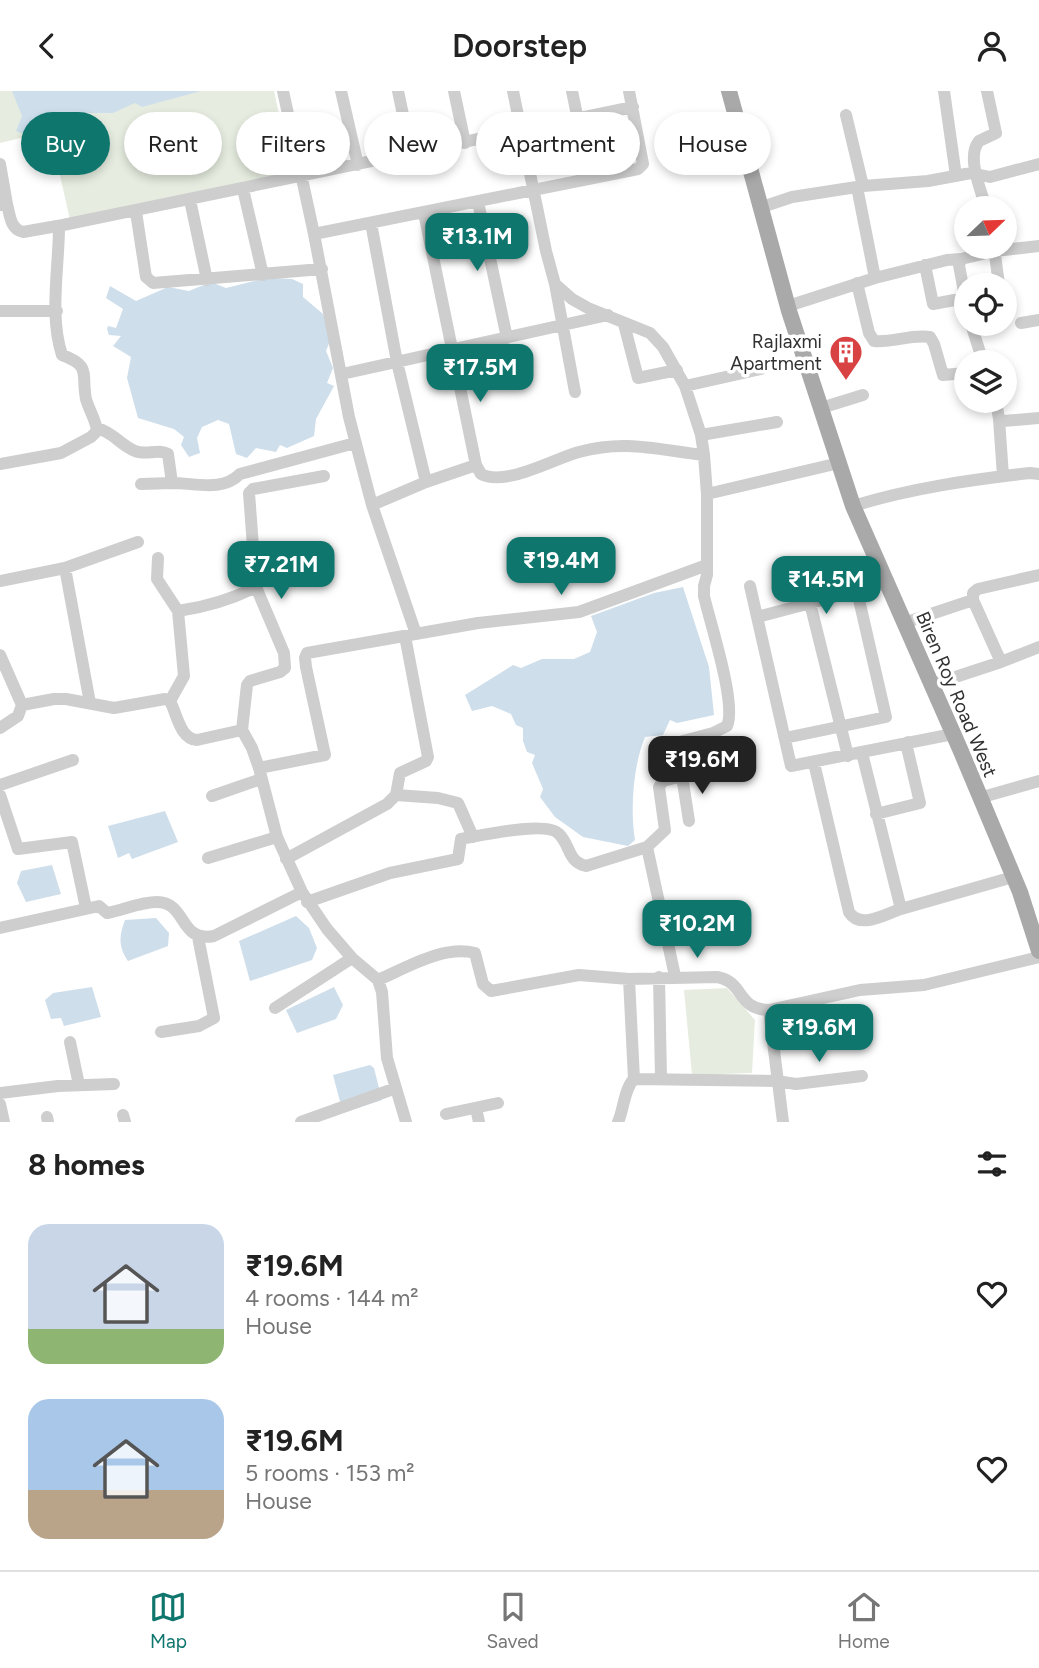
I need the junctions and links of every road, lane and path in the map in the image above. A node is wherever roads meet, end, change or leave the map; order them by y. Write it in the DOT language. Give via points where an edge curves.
graph roads {
  1 [pos="283,91"];
  2 [pos="341,91"];
  3 [pos="398,91"];
  4 [pos="454,91"];
  5 [pos="513,91"];
  6 [pos="572,91"];
  7 [pos="629,91"];
  8 [pos="730,91"];
  9 [pos="944,91"];
  10 [pos="987,91"];
  11 [pos="633,107"];
  12 [pos="402,112"];
  13 [pos="518,112"];
  14 [pos="576,112"];
  15 [pos="612,112"];
  16 [pos="846,115"];
  17 [pos="476,141"];
  18 [pos="465,143"];
  19 [pos="462,144"];
  20 [pos="0,164"];
  21 [pos="364,164"];
  22 [pos="1039,164"];
  23 [pos="358,165"];
  24 [pos="976,174"];
  25 [pos="530,175"];
  26 [pos="302,176"];
  27 [pos="956,176"];
  28 [pos="860,186"];
  29 [pos="243,189"];
  30 [pos="533,190"];
  31 [pos="982,196"];
  32 [pos="190,200"];
  33 [pos="478,202"];
  34 [pos="3,204"];
  35 [pos="762,207"];
  36 [pos="136,212"];
  37 [pos="424,213"];
  38 [pos="371,223"];
  39 [pos="59,226"];
  40 [pos="314,235"];
  41 [pos="1039,246"];
  42 [pos="1017,248"];
  43 [pos="961,259"];
  44 [pos="925,265"];
  45 [pos="322,269"];
  46 [pos="961,273"];
  47 [pos="263,275"];
  48 [pos="875,278"];
  49 [pos="207,280"];
  50 [pos="857,283"];
  51 [pos="555,284"];
  52 [pos="954,302"];
  53 [pos="788,306"];
  54 [pos="0,311"];
  55 [pos="57,311"];
  56 [pos="608,315"];
  57 [pos="1039,320"];
  58 [pos="1021,323"];
  59 [pos="624,324"];
  60 [pos="562,325"];
  61 [pos="507,338"];
  62 [pos="452,349"];
  63 [pos="397,362"];
  64 [pos="761,369"];
  65 [pos="677,370"];
  66 [pos="342,374"];
  67 [pos="954,374"];
  68 [pos="685,386"];
  69 [pos="575,392"];
  70 [pos="863,395"];
  71 [pos="821,408"];
  72 [pos="998,413"];
  73 [pos="1039,418"];
  74 [pos="999,419"];
  75 [pos="776,422"];
  76 [pos="97,428"];
  77 [pos="701,435"];
  78 [pos="355,443"];
  79 [pos="704,455"];
  80 [pos="288,461"];
  81 [pos="839,463"];
  82 [pos="0,464"];
  83 [pos="475,465"];
  84 [pos="1039,474"];
  85 [pos="324,476"];
  86 [pos="1003,476"];
  87 [pos="293,481"];
  88 [pos="426,482"];
  89 [pos="172,483"];
  90 [pos="141,484"];
  91 [pos="707,493"];
  92 [pos="372,505"];
  93 [pos="853,506"];
  94 [pos="138,542"];
  95 [pos="158,558"];
  96 [pos="707,565"];
  97 [pos="65,568"];
  98 [pos="1039,575"];
  99 [pos="0,581"];
  100 [pos="886,583"];
  101 [pos="750,586"];
  102 [pos="256,587"];
  103 [pos="857,591"];
  104 [pos="973,600"];
  105 [pos="810,603"];
  106 [pos="178,611"];
  107 [pos="757,617"];
  108 [pos="904,623"];
  109 [pos="410,635"];
  110 [pos="1039,647"];
  111 [pos="0,655"];
  112 [pos="1001,662"];
  113 [pos="931,685"];
  114 [pos="170,701"];
  115 [pos="90,703"];
  116 [pos="22,705"];
  117 [pos="841,726"];
  118 [pos="0,728"];
  119 [pos="242,730"];
  120 [pos="953,734"];
  121 [pos="785,738"];
  122 [pos="909,743"];
  123 [pos="862,753"];
  124 [pos="848,756"];
  125 [pos="74,760"];
  126 [pos="814,763"];
  127 [pos="260,773"];
  128 [pos="682,776"];
  129 [pos="1039,781"];
  130 [pos="0,785"];
  131 [pos="0,795"];
  132 [pos="396,795"];
  133 [pos="212,796"];
  134 [pos="979,797"];
  135 [pos="876,814"];
  136 [pos="689,821"];
  137 [pos="277,837"];
  138 [pos="473,837"];
  139 [pos="647,847"];
  140 [pos="208,858"];
  141 [pos="286,859"];
  142 [pos="1013,877"];
  143 [pos="304,897"];
  144 [pos="86,908"];
  145 [pos="901,908"];
  146 [pos="0,928"];
  147 [pos="198,937"];
  148 [pos="1039,951"];
  149 [pos="1039,957"];
  150 [pos="352,958"];
  151 [pos="675,976"];
  152 [pos="659,977"];
  153 [pos="629,979"];
  154 [pos="378,980"];
  155 [pos="275,1008"];
  156 [pos="769,1010"];
  157 [pos="161,1032"];
  158 [pos="70,1042"];
  159 [pos="862,1076"];
  160 [pos="661,1078"];
  161 [pos="634,1079"];
  162 [pos="776,1081"];
  163 [pos="114,1084"];
  164 [pos="79,1085"];
  165 [pos="396,1088"];
  166 [pos="0,1093"];
  167 [pos="498,1103"];
  168 [pos="0,1104"];
  169 [pos="476,1108"];
  170 [pos="446,1114"];
  171 [pos="5,1122"];
  172 [pos="301,1122"];
  173 [pos="406,1122"];
  174 [pos="479,1122"];
  175 [pos="618,1122"];
  176 [pos="783,1122"];
  1 -- 26 [label="street"];
  2 -- 23 [label="street"];
  3 -- 12 [label="street"];
  4 -- 18 [label="street"];
  5 -- 13 [label="street"];
  6 -- 14 [label="street"];
  7 -- 11 [label="street"];
  8 -- 35 [label="main road, Biren Roy Road West"];
  9 -- 27 [label="street"];
  10 -- 24 [label="street" via="996,133 975,146"];
  11 -- 15 [label="street"];
  11 -- 30 [label="street" via="641,167"];
  16 -- 28 [label="street"];
  17 -- 18 [label="street"];
  18 -- 19 [label="street"];
  20 -- 34 [label="street"];
  21 -- 23 [label="street"];
  22 -- 24 [label="street" via="998,175"];
  23 -- 26 [label="street"];
  24 -- 27 [label="street"];
  24 -- 31 [label="street"];
  25 -- 30 [label="street"];
  26 -- 29 [label="street"];
  26 -- 40 [label="street"];
  27 -- 28 [label="street"];
  28 -- 35 [label="street"];
  28 -- 48 [label="street"];
  29 -- 32 [label="street"];
  29 -- 47 [label="street"];
  30 -- 33 [label="street"];
  30 -- 51 [label="street"];
  32 -- 36 [label="street"];
  32 -- 49 [label="street"];
  33 -- 37 [label="street"];
  33 -- 61 [label="street"];
  34 -- 39 [label="street" via="17,230"];
  35 -- 53 [label="main road, Biren Roy Road West"];
  36 -- 39 [label="street"];
  36 -- 49 [label="street" via="149,281"];
  37 -- 38 [label="street"];
  37 -- 62 [label="street"];
  38 -- 40 [label="street"];
  38 -- 63 [label="street"];
  39 -- 55 [label="street"];
  40 -- 45 [label="street"];
  41 -- 42 [label="street"];
  43 -- 44 [label="street"];
  43 -- 46 [label="street"];
  44 -- 48 [label="street"];
  44 -- 52 [label="street" via="933,304"];
  45 -- 47 [label="street"];
  45 -- 66 [label="street"];
  47 -- 49 [label="street"];
  48 -- 50 [label="street"];
  50 -- 53 [label="street"];
  50 -- 67 [label="street" via="874,341 930,337 943,375"];
  51 -- 56 [label="street" via="572,299"];
  51 -- 60 [label="street"];
  53 -- 71 [label="main road, Biren Roy Road West"];
  54 -- 55 [label="street"];
  55 -- 76 [label="street" via="62,355 78,361 84,370 86,399"];
  56 -- 59 [label="street"];
  56 -- 60 [label="street"];
  57 -- 58 [label="street"];
  59 -- 65 [label="street" via="650,333"];
  59 -- 65 [label="street" via="638,378"];
  60 -- 61 [label="street"];
  60 -- 69 [label="street"];
  61 -- 62 [label="street"];
  62 -- 63 [label="street"];
  62 -- 83 [label="street"];
  63 -- 66 [label="street"];
  63 -- 88 [label="street"];
  64 -- 68 [label="street"];
  65 -- 68 [label="street"];
  66 -- 78 [label="street"];
  68 -- 77 [label="street"];
  70 -- 71 [label="street"];
  71 -- 81 [label="main road, Biren Roy Road West"];
  72 -- 74 [label="street"];
  73 -- 74 [label="street"];
  74 -- 86 [label="street"];
  75 -- 77 [label="street"];
  76 -- 82 [label="street" via="91,437 61,453"];
  76 -- 89 [label="street" via="110,431 135,451 164,451 172,468"];
  77 -- 79 [label="street"];
  78 -- 80 [label="street"];
  78 -- 92 [label="street"];
  79 -- 83 [label="street" via="613,445 498,479 481,474"];
  79 -- 91 [label="street"];
  80 -- 87 [label="street"];
  80 -- 89 [label="street" via="240,474 224,484"];
  81 -- 91 [label="street"];
  81 -- 93 [label="main road, Biren Roy Road West"];
  83 -- 88 [label="street"];
  84 -- 86 [label="street"];
  85 -- 87 [label="street"];
  86 -- 93 [label="street" via="909,490"];
  87 -- 102 [label="street" via="250,493"];
  88 -- 92 [label="street"];
  89 -- 90 [label="street"];
  91 -- 96 [label="street"];
  92 -- 109 [label="street"];
  93 -- 100 [label="main road, Biren Roy Road West"];
  94 -- 97 [label="street"];
  95 -- 106 [label="street" via="157,579"];
  96 -- 109 [label="street" via="579,611"];
  96 -- 128 [label="street" via="704,596 730,720 713,733 683,741"];
  97 -- 99 [label="street"];
  97 -- 115 [label="street"];
  98 -- 104 [label="street" via="978,589"];
  100 -- 103 [label="street"];
  100 -- 108 [label="main road, Biren Roy Road West"];
  101 -- 107 [label="street"];
  102 -- 106 [label="street"];
  102 -- 119 [label="street" via="284,653 285,668 247,685"];
  103 -- 105 [label="street"];
  103 -- 117 [label="street" via="886,717"];
  104 -- 108 [label="street"];
  104 -- 112 [label="street"];
  105 -- 107 [label="street"];
  105 -- 117 [label="street"];
  106 -- 114 [label="street" via="184,676"];
  107 -- 121 [label="street"];
  108 -- 113 [label="main road, Biren Roy Road West"];
  109 -- 127 [label="street" via="307,653 325,755"];
  109 -- 132 [label="street" via="429,757 400,773"];
  110 -- 112 [label="street"];
  111 -- 116 [label="street"];
  112 -- 113 [label="street"];
  113 -- 120 [label="main road, Biren Roy Road West"];
  114 -- 115 [label="street" via="114,708"];
  114 -- 119 [label="street" via="190,740"];
  115 -- 116 [label="street" via="54,699"];
  116 -- 118 [label="street" via="18,716"];
  117 -- 121 [label="street"];
  117 -- 124 [label="street"];
  119 -- 127 [label="street"];
  120 -- 122 [label="street"];
  120 -- 134 [label="main road, Biren Roy Road West"];
  121 -- 126 [label="street" via="791,766"];
  122 -- 123 [label="street"];
  122 -- 135 [label="street" via="920,803"];
  123 -- 124 [label="street"];
  123 -- 135 [label="street"];
  124 -- 126 [label="street"];
  125 -- 130 [label="street"];
  126 -- 145 [label="street" via="853,919 861,922"];
  127 -- 133 [label="street"];
  127 -- 137 [label="street"];
  128 -- 136 [label="street"];
  128 -- 139 [label="street" via="660,784 665,829"];
  129 -- 134 [label="street"];
  131 -- 144 [label="street" via="18,849 72,842"];
  132 -- 138 [label="street" via="458,803"];
  132 -- 141 [label="street"];
  134 -- 142 [label="main road, Biren Roy Road West"];
  135 -- 145 [label="street"];
  137 -- 140 [label="street"];
  137 -- 141 [label="street"];
  138 -- 139 [label="street" via="541,827 554,830 571,858 586,866"];
  138 -- 143 [label="street" via="461,839 458,859"];
  139 -- 151 [label="street"];
  141 -- 143 [label="street"];
  142 -- 145 [label="street"];
  142 -- 148 [label="main road, Biren Roy Road West"];
  143 -- 147 [label="street" via="214,936"];
  143 -- 150 [label="street"];
  144 -- 146 [label="street"];
  144 -- 147 [label="street" via="99,906 107,913 157,902 179,913"];
  147 -- 157 [label="street" via="214,1019"];
  149 -- 156 [label="street" via="924,985 860,991"];
  150 -- 154 [label="street"];
  150 -- 155 [label="street"];
  151 -- 152 [label="street"];
  151 -- 156 [label="street" via="727,978 747,1004"];
  152 -- 153 [label="street"];
  152 -- 160 [label="street"];
  153 -- 154 [label="street" via="579,975 491,991 483,985 475,953 458,951 431,957"];
  153 -- 161 [label="street"];
  154 -- 165 [label="street" via="387,1058"];
  156 -- 162 [label="street"];
  158 -- 164 [label="street"];
  159 -- 162 [label="street" via="796,1084"];
  160 -- 161 [label="street"];
  160 -- 162 [label="street"];
  161 -- 175 [label="street"];
  162 -- 176 [label="street"];
  163 -- 164 [label="street"];
  164 -- 166 [label="street"];
  165 -- 172 [label="street"];
  165 -- 173 [label="street"];
  167 -- 169 [label="street"];
  168 -- 171 [label="street"];
  169 -- 170 [label="street"];
  169 -- 174 [label="street"];
}
